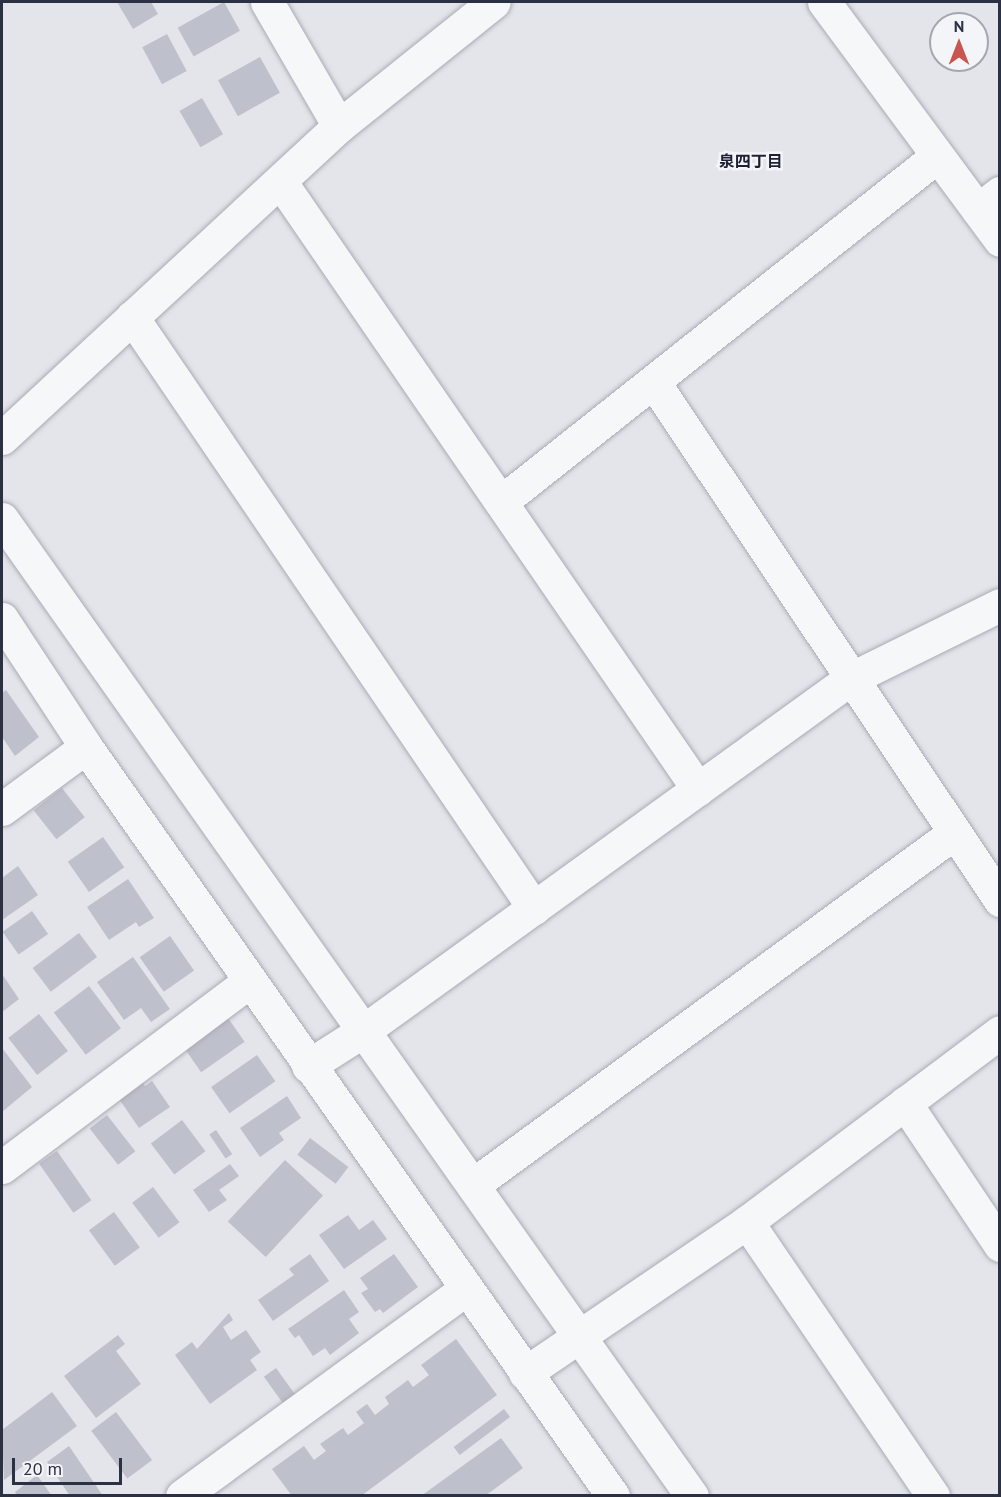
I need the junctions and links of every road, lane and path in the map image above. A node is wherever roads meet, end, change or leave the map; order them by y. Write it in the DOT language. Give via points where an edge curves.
graph roads {
  1 [pos="267,2"];
  2 [pos="494,2"];
  3 [pos="824,2"];
  4 [pos="339,126"];
  5 [pos="936,157"];
  6 [pos="280,181"];
  7 [pos="989,202"];
  8 [pos="999,240"];
  9 [pos="132,317"];
  10 [pos="655,384"];
  11 [pos="2,438"];
  12 [pos="501,502"];
  13 [pos="2,519"];
  14 [pos="999,604"];
  15 [pos="2,619"];
  16 [pos="850,679"];
  17 [pos="86,747"];
  18 [pos="698,789"];
  19 [pos="2,809"];
  20 [pos="954,833"];
  21 [pos="999,900"];
  22 [pos="534,908"];
  23 [pos="250,981"];
  24 [pos="366,1029"];
  25 [pos="999,1032"];
  26 [pos="308,1066"];
  27 [pos="905,1103"];
  28 [pos="2,1167"];
  29 [pos="474,1184"];
  30 [pos="747,1222"];
  31 [pos="999,1245"];
  32 [pos="464,1290"];
  33 [pos="581,1336"];
  34 [pos="525,1373"];
  35 [pos="182,1496"];
  36 [pos="613,1496"];
  37 [pos="692,1496"];
  38 [pos="933,1496"];
  1 -- 4 [label="street"];
  2 -- 4 [label="street"];
  3 -- 5 [label="street"];
  4 -- 6 [label="street"];
  5 -- 7 [label="street"];
  5 -- 10 [label="street"];
  6 -- 9 [label="street"];
  6 -- 12 [label="street"];
  7 -- 8 [label="street"];
  9 -- 11 [label="street"];
  9 -- 22 [label="street"];
  10 -- 12 [label="street"];
  10 -- 16 [label="street"];
  12 -- 18 [label="street"];
  13 -- 24 [label="street"];
  14 -- 16 [label="street"];
  15 -- 17 [label="street"];
  16 -- 18 [label="street"];
  16 -- 20 [label="street"];
  17 -- 19 [label="street"];
  17 -- 23 [label="street"];
  18 -- 22 [label="street"];
  20 -- 21 [label="street"];
  20 -- 29 [label="street"];
  22 -- 24 [label="street"];
  23 -- 26 [label="street"];
  23 -- 28 [label="street"];
  24 -- 26 [label="street"];
  24 -- 29 [label="street"];
  25 -- 27 [label="street"];
  26 -- 32 [label="street"];
  27 -- 30 [label="street"];
  27 -- 31 [label="street"];
  29 -- 33 [label="street"];
  30 -- 33 [label="street"];
  30 -- 38 [label="street"];
  32 -- 34 [label="street"];
  32 -- 35 [label="street"];
  33 -- 34 [label="street"];
  33 -- 37 [label="street"];
  34 -- 36 [label="street"];
}
